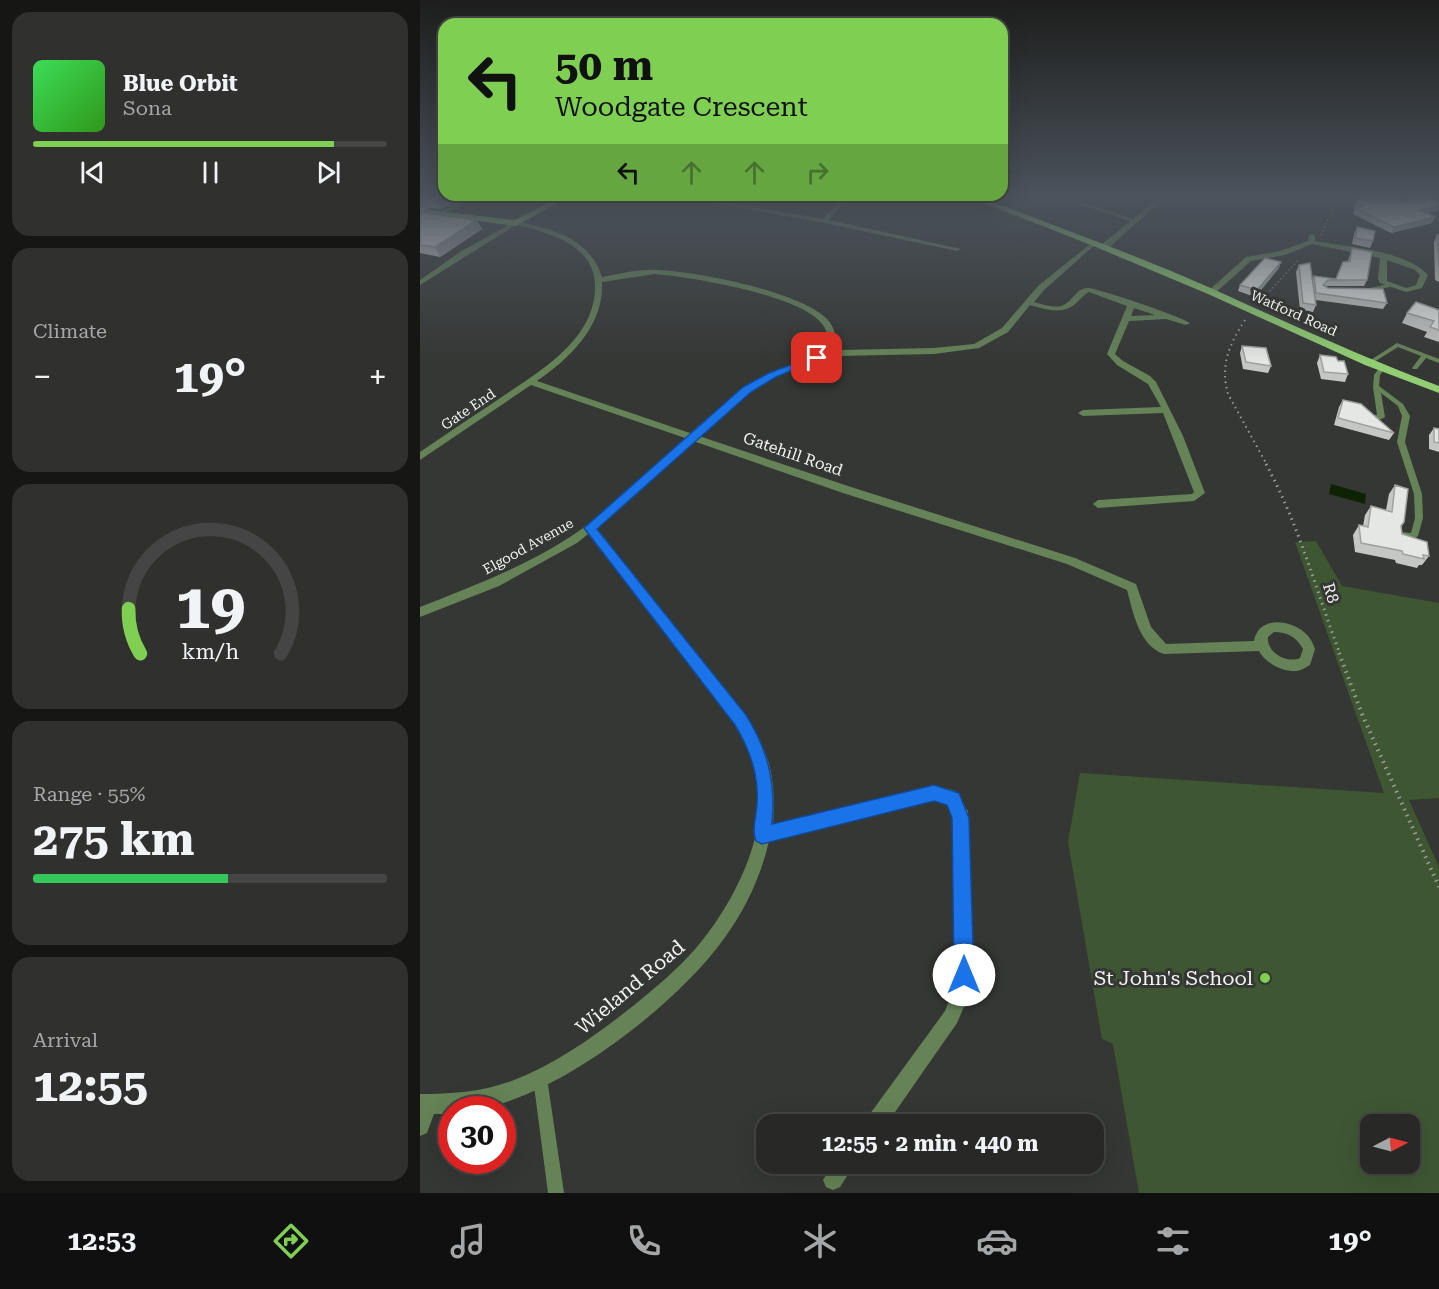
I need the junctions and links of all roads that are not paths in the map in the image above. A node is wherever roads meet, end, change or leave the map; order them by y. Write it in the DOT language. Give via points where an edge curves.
graph roads {
  1 [pos="467,252"];
  2 [pos="582,252"];
  3 [pos="1084,252"];
  4 [pos="1115,252"];
  5 [pos="1286,252"];
  6 [pos="1363,252"];
  7 [pos="1383,257"];
  8 [pos="600,280"];
  9 [pos="420,283"];
  10 [pos="1388,286"];
  11 [pos="1354,291"];
  12 [pos="1211,292"];
  13 [pos="1030,303"];
  14 [pos="1132,303"];
  15 [pos="1172,317"];
  16 [pos="1125,319"];
  17 [pos="1186,323"];
  18 [pos="836,353"];
  19 [pos="1425,355"];
  20 [pos="1439,361"];
  21 [pos="1369,363"];
  22 [pos="1382,368"];
  23 [pos="1415,368"];
  24 [pos="532,382"];
  25 [pos="1376,387"];
  26 [pos="1439,390"];
  27 [pos="1166,410"];
  28 [pos="1083,413"];
  29 [pos="1369,417"];
  30 [pos="694,436"];
  31 [pos="420,457"];
  32 [pos="1098,504"];
  33 [pos="590,528"];
  34 [pos="1400,535"];
  35 [pos="420,612"];
  36 [pos="1261,646"];
  37 [pos="762,835"];
  38 [pos="540,1078"];
  39 [pos="423,1105"];
  40 [pos="882,1114"];
  41 [pos="420,1126"];
  42 [pos="838,1174"];
  43 [pos="834,1180"];
  44 [pos="556,1193"];
  1 -- 9 [label="street"];
  2 -- 8 [label="street" via="593,263"];
  3 -- 13 [label="street, Elgood Avenue" via="1041,288"];
  4 -- 12 [label="main road, Watford Road"];
  5 -- 12 [label="street" via="1249,259"];
  6 -- 7 [label="street"];
  7 -- 10 [label="street" via="1382,279"];
  7 -- 10 [label="street" via="1417,267 1424,275 1414,290"];
  8 -- 18 [label="street" via="658,272 705,278 769,295 820,318 828,327"];
  8 -- 24 [label="street" via="598,306 586,331 574,348"];
  10 -- 11 [label="lane"];
  12 -- 21 [label="main road, Watford Road"];
  13 -- 14 [label="street" via="1062,308 1071,306 1083,291 1089,290"];
  13 -- 18 [label="street, Elgood Avenue" via="1005,330 961,350"];
  14 -- 15 [label="street"];
  14 -- 16 [label="street"];
  15 -- 16 [label="street"];
  15 -- 17 [label="street"];
  16 -- 27 [label="street" via="1111,354 1117,362 1150,380"];
  18 -- 30 [label="street, Elgood Avenue" via="799,363 747,390"];
  19 -- 20 [label="lane"];
  19 -- 21 [label="lane" via="1397,345"];
  19 -- 23 [label="lane"];
  21 -- 22 [label="main road, Watford Road"];
  22 -- 25 [label="lane"];
  22 -- 26 [label="main road, Watford Road"];
  24 -- 30 [label="street, Gatehill Road"];
  24 -- 31 [label="street, Gate End"];
  25 -- 29 [label="lane" via="1381,417"];
  25 -- 34 [label="lane" via="1401,405 1406,416 1401,442 1418,494 1419,518 1414,536"];
  27 -- 28 [label="street"];
  27 -- 32 [label="street" via="1200,493 1194,497"];
  30 -- 33 [label="street, Elgood Avenue"];
  30 -- 36 [label="street, Gatehill Road" via="847,490 1071,561 1132,587 1143,626 1152,642 1164,649"];
  33 -- 35 [label="street, Elgood Avenue" via="517,572"];
  33 -- 37 [label="street, Wieland Road" via="755,743 765,780"];
  37 -- 38 [label="street, Wieland Road" via="755,863 736,905 702,954 602,1042"];
  37 -- 40 [label="street" via="934,793 948,795 960,811 963,988 951,1017"];
  38 -- 39 [label="street, Wieland Road" via="474,1100"];
  38 -- 44 [label="lane"];
  39 -- 41 [label="street"];
  42 -- 43 [label="street"];
}
